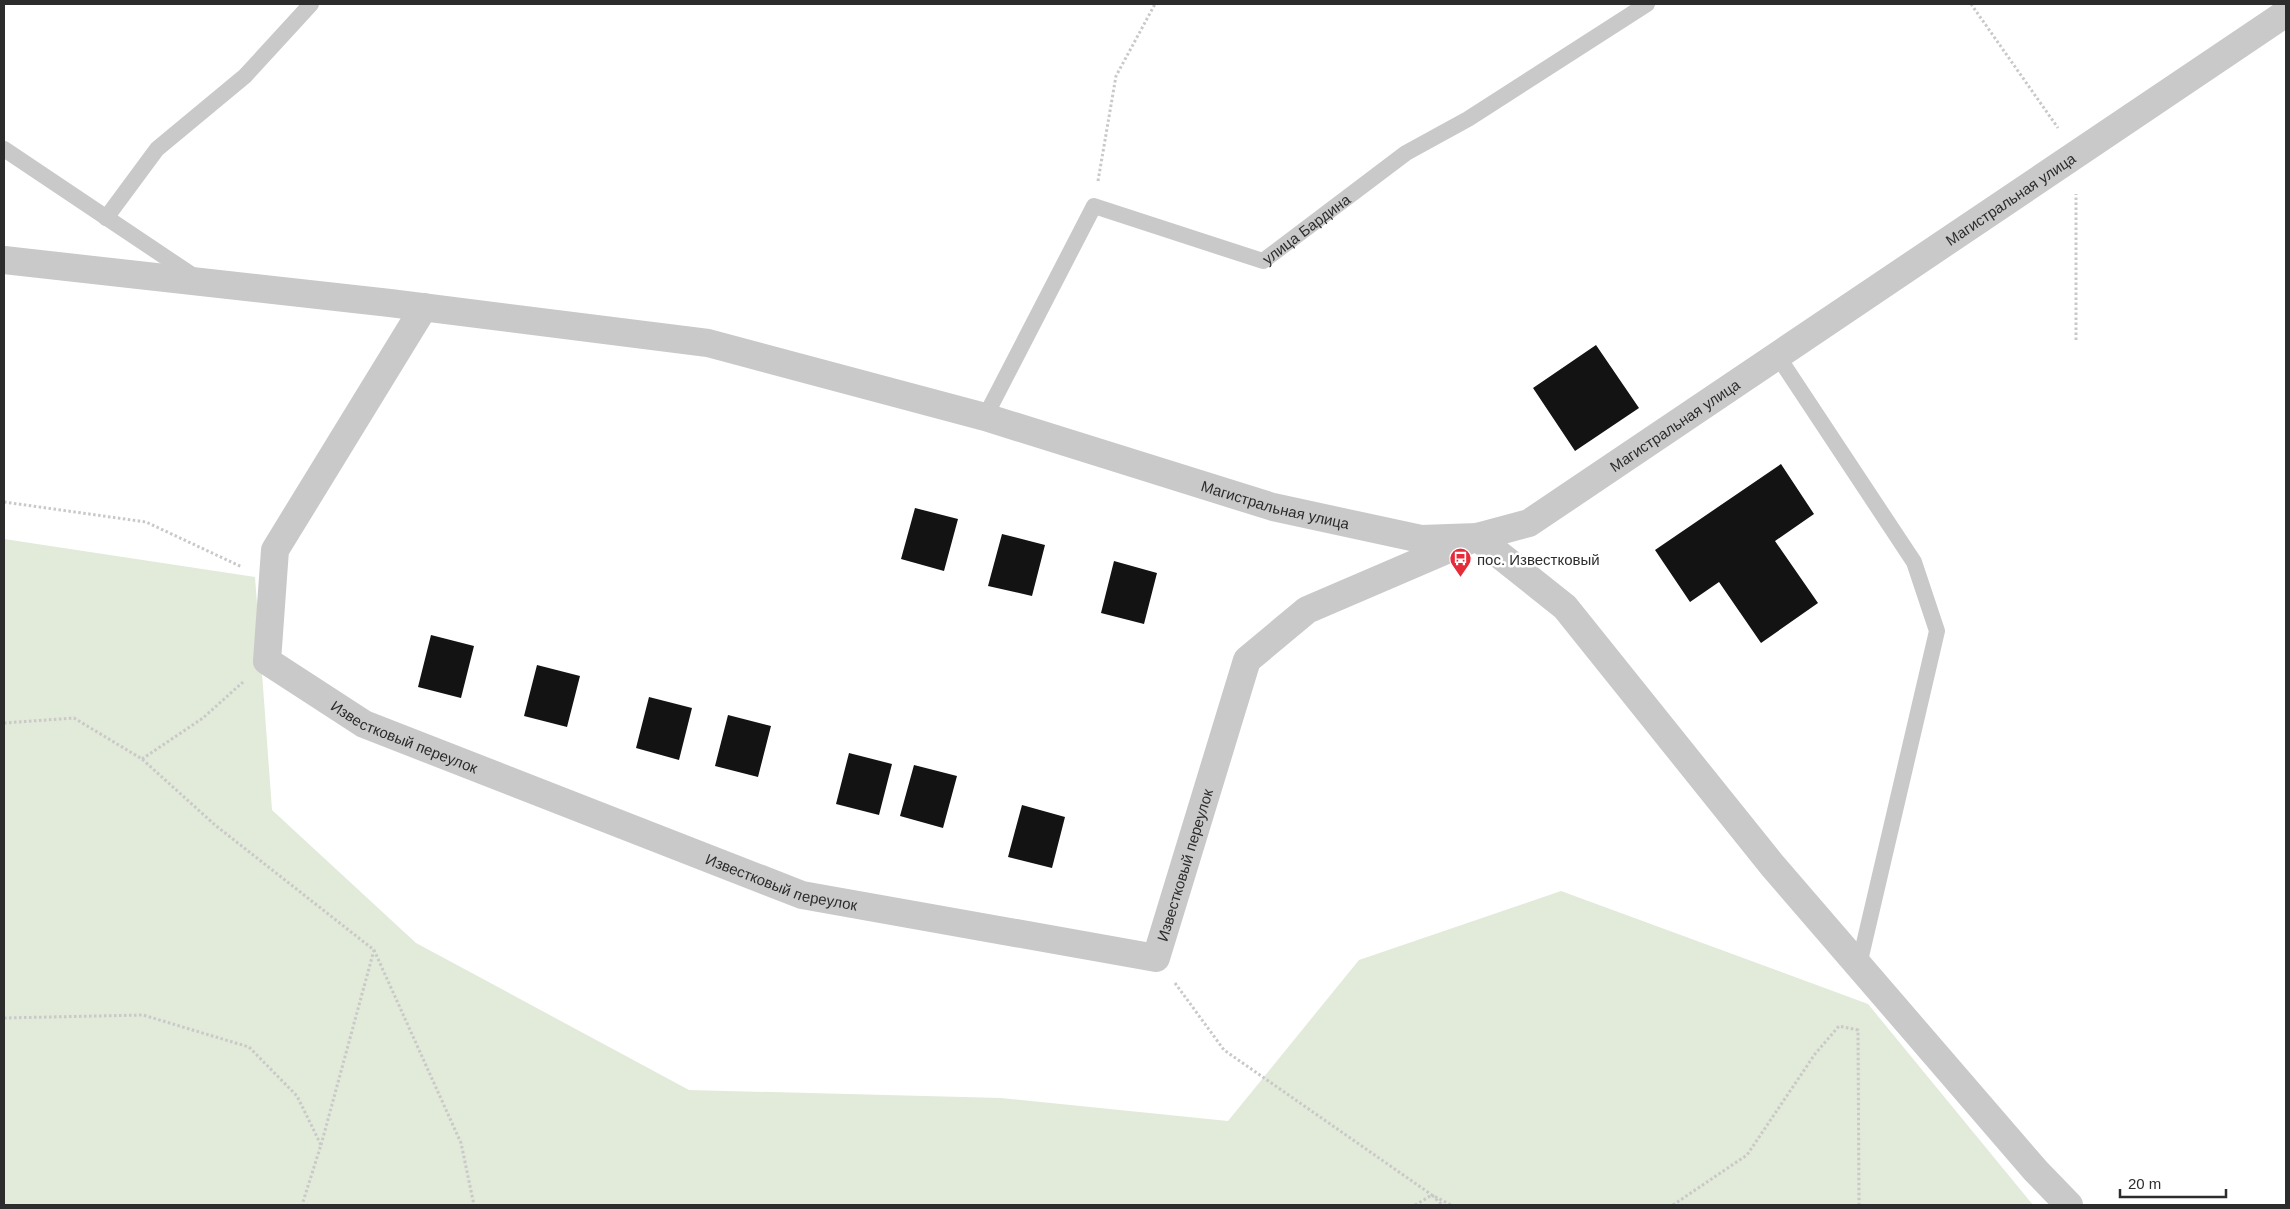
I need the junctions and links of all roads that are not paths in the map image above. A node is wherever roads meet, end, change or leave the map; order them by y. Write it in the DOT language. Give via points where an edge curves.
graph roads {
  1 [pos="311,4"];
  2 [pos="1647,4"];
  3 [pos="2286,13"];
  4 [pos="4,150"];
  5 [pos="106,218"];
  6 [pos="4,260"];
  7 [pos="202,282"];
  8 [pos="424,308"];
  9 [pos="1777,355"];
  10 [pos="985,417"];
  11 [pos="1477,537"];
  12 [pos="1859,965"];
  13 [pos="2069,1205"];
  1 -- 5 [label="lane" via="245,76 157,149"];
  2 -- 10 [label="lane, улица Бардина" via="1468,119 1406,153 1263,261 1094,206"];
  3 -- 9 [label="street, Магистральная улица"];
  4 -- 5 [label="lane"];
  5 -- 7 [label="lane"];
  6 -- 7 [label="street, Магистральная улица"];
  7 -- 8 [label="street, Магистральная улица"];
  8 -- 10 [label="street, Магистральная улица" via="708,343"];
  8 -- 11 [label="street, Известковый переулок" via="275,550 267,661 364,724 802,895 1156,958 1247,660 1307,610"];
  9 -- 11 [label="street, Магистральная улица" via="1529,523"];
  9 -- 12 [label="lane" via="1914,562 1937,631"];
  10 -- 11 [label="street, Магистральная улица" via="1273,507 1421,539"];
  11 -- 12 [label="street" via="1565,608 1772,865"];
  12 -- 13 [label="street"];
}
